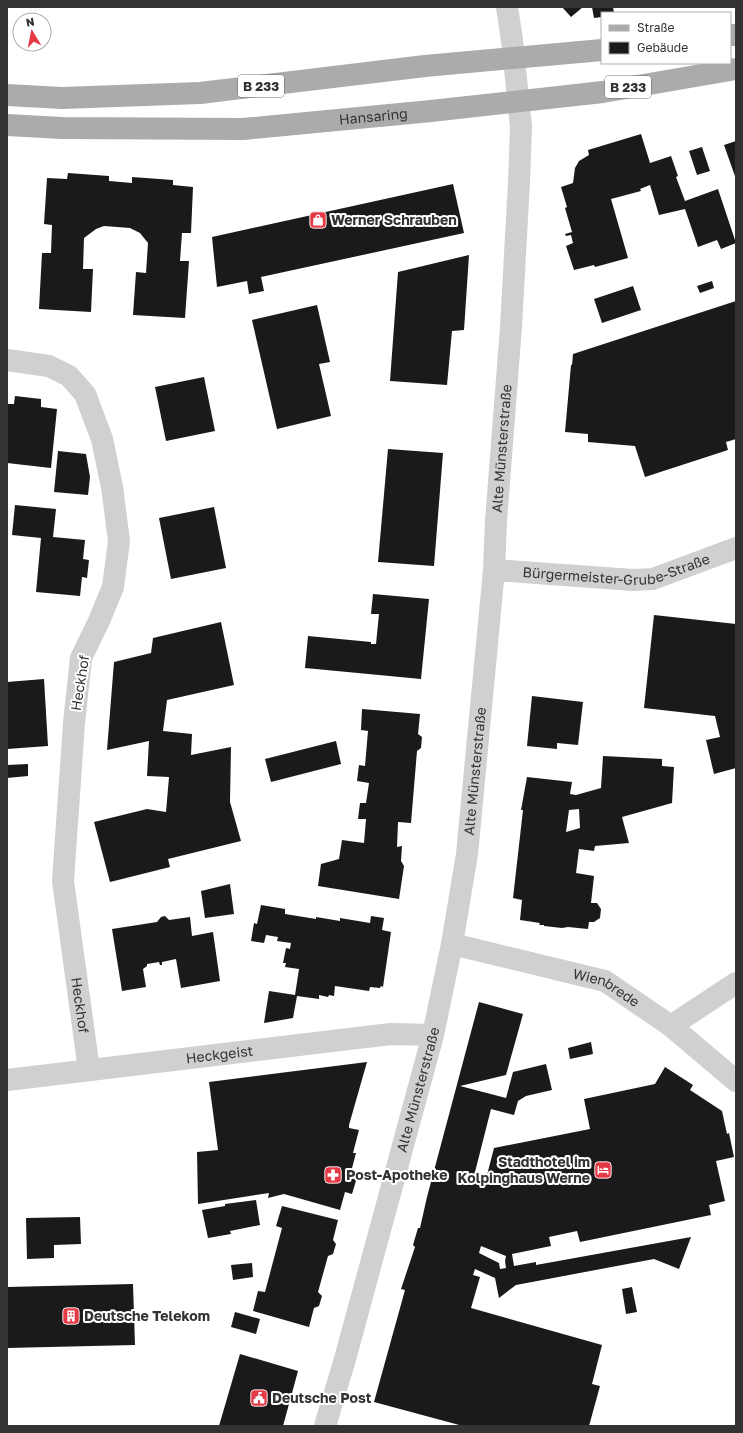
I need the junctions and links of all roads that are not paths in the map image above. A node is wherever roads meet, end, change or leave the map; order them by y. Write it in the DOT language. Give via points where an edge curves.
graph roads {
  1 [pos="507,7"];
  2 [pos="601,50"];
  3 [pos="514,58"];
  4 [pos="736,69"];
  5 [pos="7,95"];
  6 [pos="519,101"];
  7 [pos="7,125"];
  8 [pos="7,360"];
  9 [pos="736,548"];
  10 [pos="494,570"];
  11 [pos="452,944"];
  12 [pos="736,983"];
  13 [pos="671,1026"];
  14 [pos="433,1035"];
  15 [pos="89,1070"];
  16 [pos="7,1080"];
  17 [pos="736,1081"];
  18 [pos="325,1426"];
  1 -- 3 [label="street, Alte Münsterstraße"];
  2 -- 3 [label="main road, B 233"];
  3 -- 5 [label="main road, B 233" via="200,93 62,98"];
  3 -- 6 [label="street, Alte Münsterstraße"];
  4 -- 6 [label="main road, Hansaring / B 233" via="603,92"];
  6 -- 7 [label="main road, Hansaring / B 233" via="243,128 62,128"];
  6 -- 10 [label="street, Alte Münsterstraße" via="521,127 517,219"];
  8 -- 15 [label="street, Heckhof" via="49,366 69,376 85,394 102,439 119,541 113,587 81,658 63,881"];
  9 -- 10 [label="street, Bürgermeister-Grube-Straße" via="653,579 633,580"];
  10 -- 11 [label="street, Alte Münsterstraße" via="467,854"];
  11 -- 13 [label="street, Wienbrede" via="605,981"];
  11 -- 14 [label="street, Alte Münsterstraße"];
  12 -- 13 [label="street"];
  13 -- 17 [label="street, Wienbrede"];
  14 -- 15 [label="street, Heckgeist" via="391,1034"];
  14 -- 18 [label="street, Alte Münsterstraße"];
  15 -- 16 [label="street, Heckgeist"];
}
